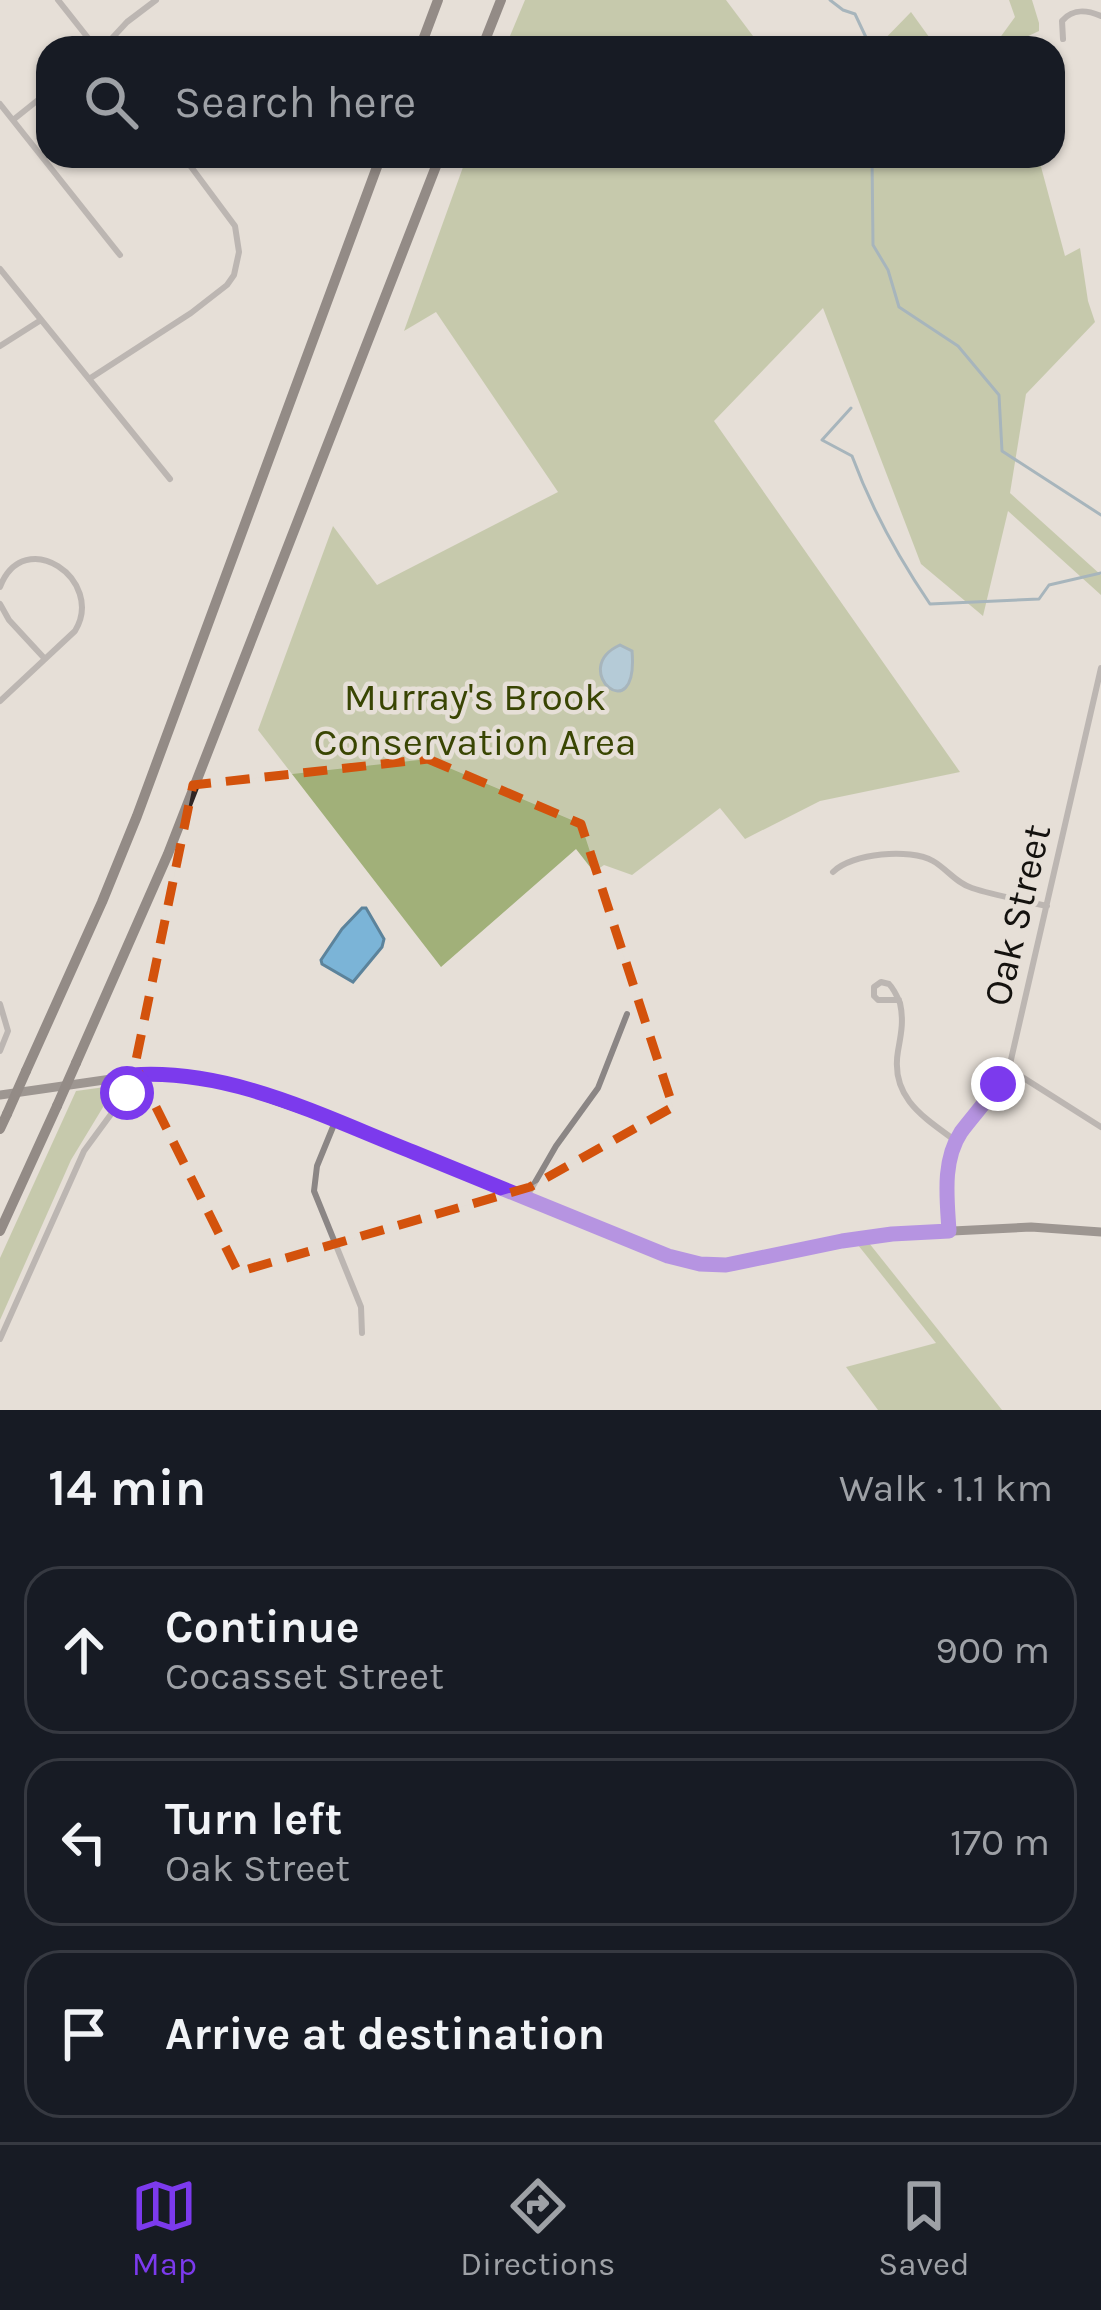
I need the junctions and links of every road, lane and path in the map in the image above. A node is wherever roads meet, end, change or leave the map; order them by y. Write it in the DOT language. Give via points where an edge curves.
graph roads {
  1 [pos="58,0"];
  2 [pos="156,0"];
  3 [pos="438,0"];
  4 [pos="501,0"];
  5 [pos="1101,16"];
  6 [pos="89,36"];
  7 [pos="112,36"];
  8 [pos="424,36"];
  9 [pos="487,36"];
  10 [pos="1064,36"];
  11 [pos="36,102"];
  12 [pos="0,104"];
  13 [pos="13,120"];
  14 [pos="36,149"];
  15 [pos="51,168"];
  16 [pos="192,168"];
  17 [pos="377,168"];
  18 [pos="435,168"];
  19 [pos="120,255"];
  20 [pos="0,269"];
  21 [pos="41,320"];
  22 [pos="0,346"];
  23 [pos="89,379"];
  24 [pos="170,479"];
  25 [pos="0,586"];
  26 [pos="0,604"];
  27 [pos="45,658"];
  28 [pos="1101,668"];
  29 [pos="0,701"];
  30 [pos="833,872"];
  31 [pos="1047,906"];
  32 [pos="899,1000"];
  33 [pos="0,1004"];
  34 [pos="627,1014"];
  35 [pos="0,1052"];
  36 [pos="1008,1068"];
  37 [pos="132,1075"];
  38 [pos="0,1095"];
  39 [pos="335,1121"];
  40 [pos="1101,1127"];
  41 [pos="0,1129"];
  42 [pos="956,1141"];
  43 [pos="526,1198"];
  44 [pos="949,1231"];
  45 [pos="0,1232"];
  46 [pos="1101,1232"];
  47 [pos="362,1333"];
  48 [pos="0,1339"];
  1 -- 6 [label="street"];
  2 -- 7 [label="street"];
  3 -- 8 [label="highway"];
  4 -- 9 [label="highway"];
  5 -- 10 [label="street" via="1070,14"];
  11 -- 13 [label="street"];
  12 -- 13 [label="street"];
  13 -- 14 [label="street"];
  15 -- 19 [label="street"];
  16 -- 23 [label="street" via="236,226 236,270 215,295"];
  17 -- 41 [label="highway, bridge" via="137,816"];
  18 -- 45 [label="highway, bridge" via="168,854"];
  20 -- 21 [label="street"];
  21 -- 22 [label="street"];
  21 -- 23 [label="street"];
  23 -- 24 [label="street"];
  25 -- 27 [label="street" via="8,571 32,558 51,561 77,586 79,625"];
  26 -- 27 [label="street"];
  27 -- 29 [label="street"];
  28 -- 31 [label="street, Oak Street"];
  30 -- 31 [label="street" via="846,862 910,854 965,886"];
  31 -- 36 [label="street, Oak Street"];
  32 -- 42 [label="street" via="900,1088"];
  33 -- 35 [label="street" via="8,1031"];
  34 -- 43 [label="street" via="598,1088"];
  36 -- 40 [label="street"];
  36 -- 42 [label="street, Oak Street"];
  37 -- 38 [label="main road"];
  37 -- 39 [label="main road" via="231,1084"];
  37 -- 48 [label="street" via="84,1151"];
  39 -- 43 [label="main road"];
  39 -- 47 [label="street" via="314,1192 361,1307"];
  42 -- 44 [label="street, Oak Street" via="947,1178"];
  43 -- 44 [label="main road" via="708,1265"];
  44 -- 46 [label="main road"];
}
